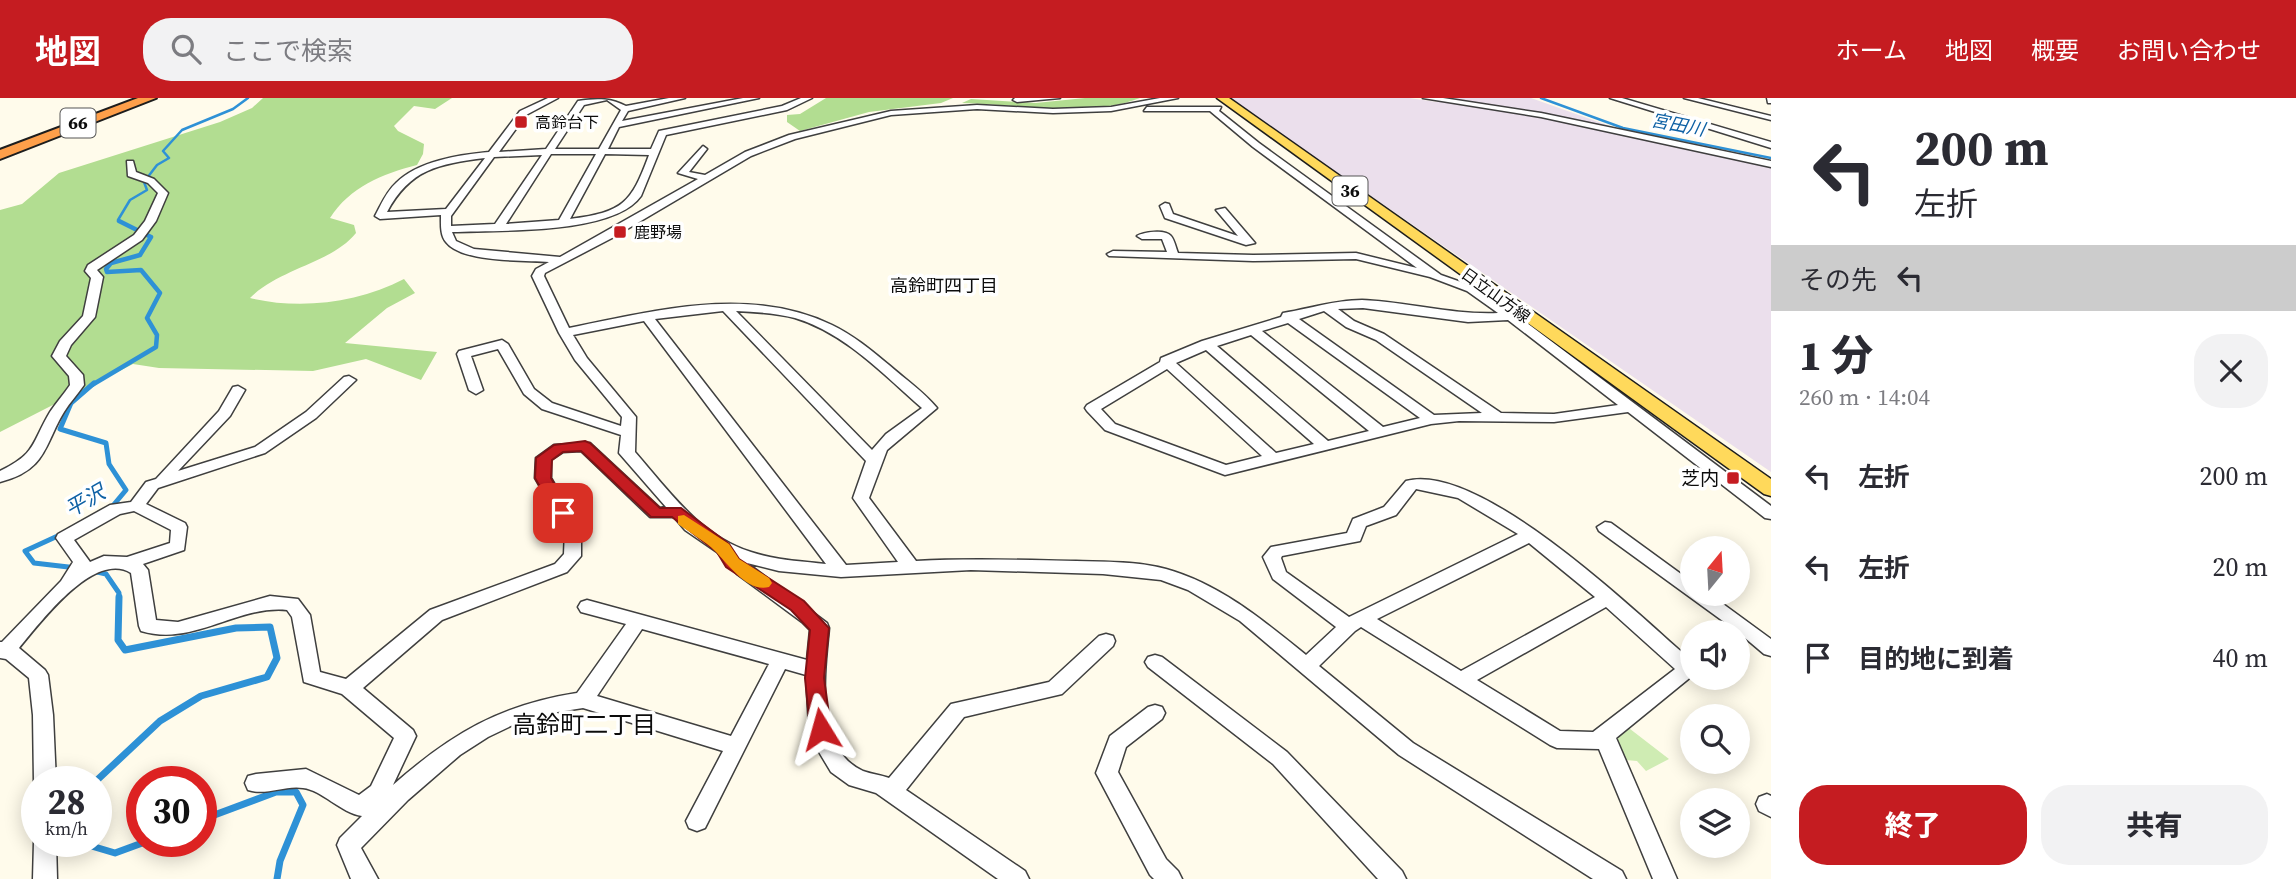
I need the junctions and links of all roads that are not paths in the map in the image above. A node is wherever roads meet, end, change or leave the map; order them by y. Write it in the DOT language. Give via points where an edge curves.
graph roads {
  1 [pos="142,98"];
  2 [pos="150,98"];
  3 [pos="554,98"];
  4 [pos="608,98"];
  5 [pos="681,98"];
  6 [pos="701,98"];
  7 [pos="755,98"];
  8 [pos="808,98"];
  9 [pos="960,98"];
  10 [pos="990,98"];
  11 [pos="1056,98"];
  12 [pos="1427,98"];
  13 [pos="1614,98"];
  14 [pos="1688,98"];
  15 [pos="1169,99"];
  16 [pos="714,106"];
  17 [pos="1218,106"];
  18 [pos="625,108"];
  19 [pos="946,108"];
  20 [pos="1141,109"];
  21 [pos="1178,110"];
  22 [pos="735,118"];
  23 [pos="1771,118"];
  24 [pos="616,125"];
  25 [pos="1771,145"];
  26 [pos="703,149"];
  27 [pos="653,152"];
  28 [pos="2,153"];
  29 [pos="547,153"];
  30 [pos="601,153"];
  31 [pos="490,154"];
  32 [pos="130,163"];
  33 [pos="1771,164"];
  34 [pos="705,178"];
  35 [pos="1165,206"];
  36 [pos="1221,210"];
  37 [pos="446,212"];
  38 [pos="563,222"];
  39 [pos="1152,224"];
  40 [pos="499,226"];
  41 [pos="447,229"];
  42 [pos="1142,236"];
  43 [pos="1159,236"];
  44 [pos="1250,243"];
  45 [pos="1113,254"];
  46 [pos="1174,255"];
  47 [pos="1282,255"];
  48 [pos="560,260"];
  49 [pos="1437,277"];
  50 [pos="1326,306"];
  51 [pos="727,309"];
  52 [pos="1287,316"];
  53 [pos="647,317"];
  54 [pos="1519,317"];
  55 [pos="1252,329"];
  56 [pos="565,333"];
  57 [pos="1207,344"];
  58 [pos="1166,361"];
  59 [pos="349,380"];
  60 [pos="238,390"];
  61 [pos="476,390"];
  62 [pos="1628,408"];
  63 [pos="1498,418"];
  64 [pos="1431,420"];
  65 [pos="1380,432"];
  66 [pos="629,433"];
  67 [pos="1324,445"];
  68 [pos="1272,458"];
  69 [pos="875,461"];
  70 [pos="0,477"];
  71 [pos="152,485"];
  72 [pos="1771,489"];
  73 [pos="136,506"];
  74 [pos="675,512"];
  75 [pos="1771,514"];
  76 [pos="1605,527"];
  77 [pos="1531,536"];
  78 [pos="723,548"];
  79 [pos="128,563"];
  80 [pos="912,568"];
  81 [pos="84,569"];
  82 [pos="841,571"];
  83 [pos="1680,582"];
  84 [pos="1606,599"];
  85 [pos="1713,606"];
  86 [pos="587,607"];
  87 [pos="638,621"];
  88 [pos="1355,623"];
  89 [pos="1106,641"];
  90 [pos="1771,649"];
  91 [pos="2,650"];
  92 [pos="780,661"];
  93 [pos="1155,662"];
  94 [pos="1307,666"];
  95 [pos="815,670"];
  96 [pos="1461,680"];
  97 [pos="349,688"];
  98 [pos="583,700"];
  99 [pos="1155,713"];
  100 [pos="1604,735"];
  101 [pos="736,746"];
  102 [pos="45,766"];
  103 [pos="256,783"];
  104 [pos="892,791"];
  105 [pos="696,821"];
  106 [pos="45,857"];
  107 [pos="45,879"];
  108 [pos="366,879"];
  109 [pos="1017,879"];
  110 [pos="1170,879"];
  111 [pos="1394,879"];
  112 [pos="1614,879"];
  113 [pos="1665,879"];
  1 -- 28 [label="highway"];
  2 -- 28 [label="highway, 66"];
  3 -- 31 [label="street" via="526,110"];
  4 -- 18 [label="street"];
  4 -- 29 [label="street" via="581,103"];
  5 -- 18 [label="street"];
  6 -- 16 [label="street"];
  7 -- 16 [label="street"];
  8 -- 22 [label="street"];
  9 -- 19 [label="street"];
  10 -- 11 [label="street"];
  12 -- 33 [label="street" via="1513,110"];
  13 -- 25 [label="street"];
  14 -- 23 [label="street"];
  15 -- 19 [label="street" via="1064,111"];
  15 -- 21 [label="street"];
  16 -- 22 [label="street"];
  16 -- 24 [label="street"];
  17 -- 21 [label="street"];
  17 -- 49 [label="street"];
  17 -- 54 [label="main road, 日立山方線 / 36"];
  18 -- 24 [label="street"];
  19 -- 34 [label="street" via="891,113 779,141"];
  20 -- 21 [label="street"];
  22 -- 27 [label="street" via="662,133"];
  24 -- 30 [label="street"];
  26 -- 34 [label="street" via="683,173"];
  27 -- 30 [label="street"];
  27 -- 38 [label="street" via="627,206 594,219"];
  29 -- 30 [label="street"];
  29 -- 31 [label="street"];
  29 -- 40 [label="street"];
  30 -- 38 [label="street"];
  31 -- 37 [label="street"];
  31 -- 37 [label="street" via="440,162 400,183 380,216"];
  32 -- 70 [label="street" via="131,174 151,181 163,193 153,219 139,238 94,265 91,271 97,277 89,317 59,356 76,375 77,385 54,418 44,446 31,460"];
  34 -- 48 [label="street"];
  35 -- 44 [label="street" via="1169,216"];
  36 -- 44 [label="street"];
  37 -- 41 [label="street"];
  38 -- 40 [label="street"];
  39 -- 43 [label="street"];
  40 -- 41 [label="street"];
  41 -- 48 [label="street" via="451,242 467,250"];
  42 -- 43 [label="street"];
  43 -- 46 [label="street" via="1166,236"];
  44 -- 47 [label="street"];
  45 -- 46 [label="street"];
  46 -- 47 [label="street"];
  47 -- 49 [label="street" via="1356,256"];
  48 -- 56 [label="street" via="538,276"];
  49 -- 54 [label="street" via="1471,289"];
  50 -- 52 [label="street"];
  50 -- 54 [label="street" via="1363,304 1453,318"];
  50 -- 63 [label="street"];
  51 -- 53 [label="street"];
  51 -- 69 [label="street"];
  51 -- 69 [label="street" via="778,311 830,328 930,408 887,442"];
  52 -- 55 [label="street"];
  52 -- 64 [label="street"];
  53 -- 56 [label="street"];
  53 -- 82 [label="street"];
  54 -- 62 [label="street"];
  54 -- 72 [label="main road, 日立山方線 / 36"];
  55 -- 57 [label="street"];
  55 -- 65 [label="street"];
  56 -- 66 [label="street" via="629,417"];
  57 -- 58 [label="street"];
  57 -- 67 [label="street"];
  58 -- 68 [label="street"];
  58 -- 68 [label="street" via="1091,408 1110,428 1225,470"];
  59 -- 71 [label="street" via="311,415 260,450"];
  60 -- 71 [label="street" via="225,413 170,474"];
  61 -- 66 [label="street" via="464,354 502,344 529,391 547,406"];
  62 -- 63 [label="street" via="1554,418"];
  62 -- 75 [label="street"];
  63 -- 64 [label="street"];
  64 -- 65 [label="street"];
  65 -- 67 [label="street"];
  66 -- 74 [label="street" via="627,453"];
  67 -- 68 [label="street"];
  69 -- 80 [label="street" via="862,498"];
  71 -- 73 [label="street"];
  73 -- 79 [label="street" via="179,527 178,547"];
  73 -- 81 [label="street" via="116,509 64,538"];
  74 -- 78 [label="street"];
  74 -- 97 [label="street" via="656,513 585,446 559,448 544,458 543,478 573,530 572,556 561,568 436,615"];
  76 -- 83 [label="street"];
  77 -- 84 [label="street"];
  77 -- 88 [label="street"];
  77 -- 88 [label="street" via="1465,494 1412,484 1390,511 1359,523 1354,537 1277,551 1272,557 1279,575"];
  78 -- 82 [label="street" via="779,565"];
  78 -- 95 [label="street" via="733,563 797,605 820,628"];
  79 -- 81 [label="street"];
  79 -- 97 [label="street" via="139,570 148,625 178,629 270,602 292,604 302,615 311,677"];
  80 -- 82 [label="street"];
  80 -- 94 [label="street" via="971,564 1163,574 1247,616"];
  81 -- 91 [label="street"];
  84 -- 96 [label="street"];
  84 -- 100 [label="street" via="1688,669"];
  85 -- 90 [label="street"];
  86 -- 87 [label="street"];
  87 -- 92 [label="street"];
  87 -- 98 [label="street"];
  88 -- 94 [label="street"];
  88 -- 96 [label="street"];
  89 -- 104 [label="street" via="1055,688 958,709"];
  91 -- 102 [label="street" via="38,675"];
  92 -- 95 [label="street"];
  92 -- 101 [label="street"];
  93 -- 111 [label="street" via="1280,758"];
  94 -- 112 [label="street" via="1406,749"];
  95 -- 104 [label="street" via="825,746 844,773"];
  96 -- 100 [label="street" via="1557,739 1597,741"];
  97 -- 103 [label="street" via="406,736 379,793 360,807 306,778"];
  98 -- 101 [label="street"];
  98 -- 108 [label="street" via="550,703 487,724 415,778 348,845"];
  99 -- 110 [label="street" via="1117,742 1107,773 1158,867"];
  100 -- 113 [label="street"];
  101 -- 105 [label="street"];
  104 -- 109 [label="street"];
  106 -- 107 [label="street"];
}
